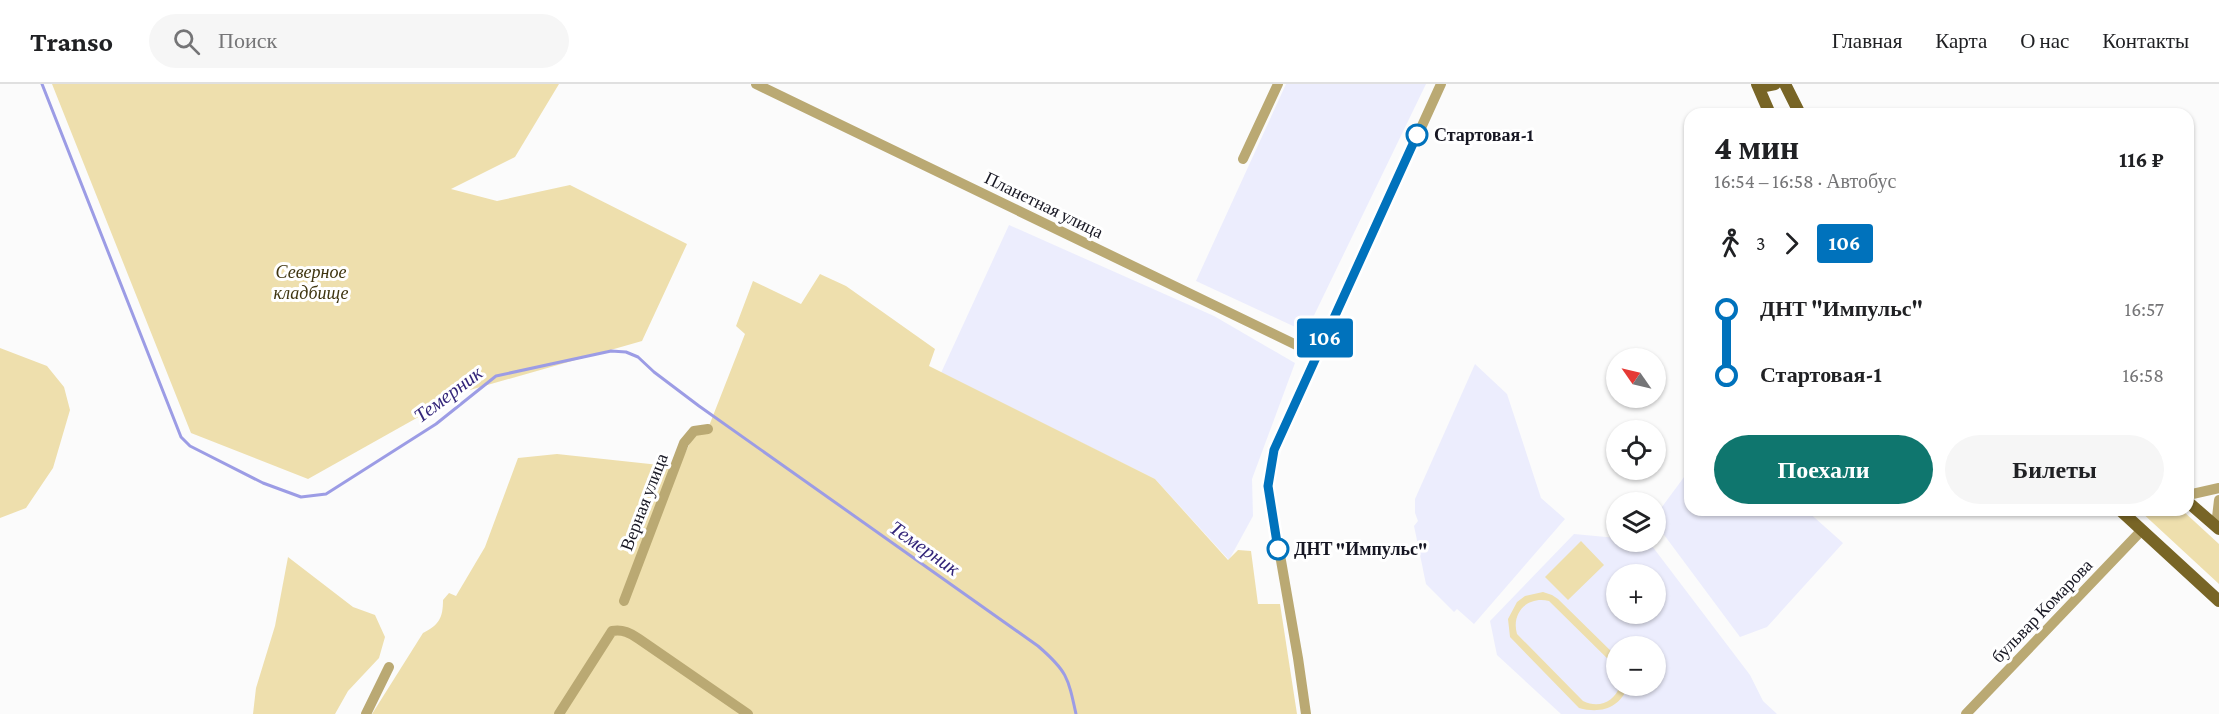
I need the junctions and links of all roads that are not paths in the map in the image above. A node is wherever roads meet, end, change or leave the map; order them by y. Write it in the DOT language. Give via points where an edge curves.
graph roads {
  1 [pos="756,84"];
  2 [pos="1278,84"];
  3 [pos="1441,84"];
  4 [pos="1757,84"];
  5 [pos="1775,84"];
  6 [pos="1785,84"];
  7 [pos="1767,108"];
  8 [pos="1797,108"];
  9 [pos="1243,159"];
  10 [pos="1317,355"];
  11 [pos="708,429"];
  12 [pos="2219,488"];
  13 [pos="2194,494"];
  14 [pos="2219,500"];
  15 [pos="2194,507"];
  16 [pos="2127,516"];
  17 [pos="2217,528"];
  18 [pos="2142,530"];
  19 [pos="624,601"];
  20 [pos="2219,601"];
  21 [pos="389,668"];
  22 [pos="366,714"];
  23 [pos="559,714"];
  24 [pos="748,714"];
  25 [pos="1306,714"];
  26 [pos="1966,714"];
  1 -- 10 [label="street, Планетная улица"];
  2 -- 9 [label="street"];
  3 -- 10 [label="street"];
  4 -- 5 [label="main road"];
  4 -- 7 [label="main road"];
  6 -- 8 [label="main road"];
  10 -- 25 [label="street" via="1274,450 1268,486"];
  11 -- 19 [label="street, Верная улица" via="694,431 684,442"];
  12 -- 13 [label="street"];
  14 -- 17 [label="street"];
  15 -- 17 [label="main road"];
  16 -- 18 [label="main road"];
  18 -- 20 [label="main road"];
  18 -- 26 [label="street, бульвар Комарова"];
  21 -- 22 [label="street"];
  23 -- 24 [label="street" via="612,631 628,632"];
}
